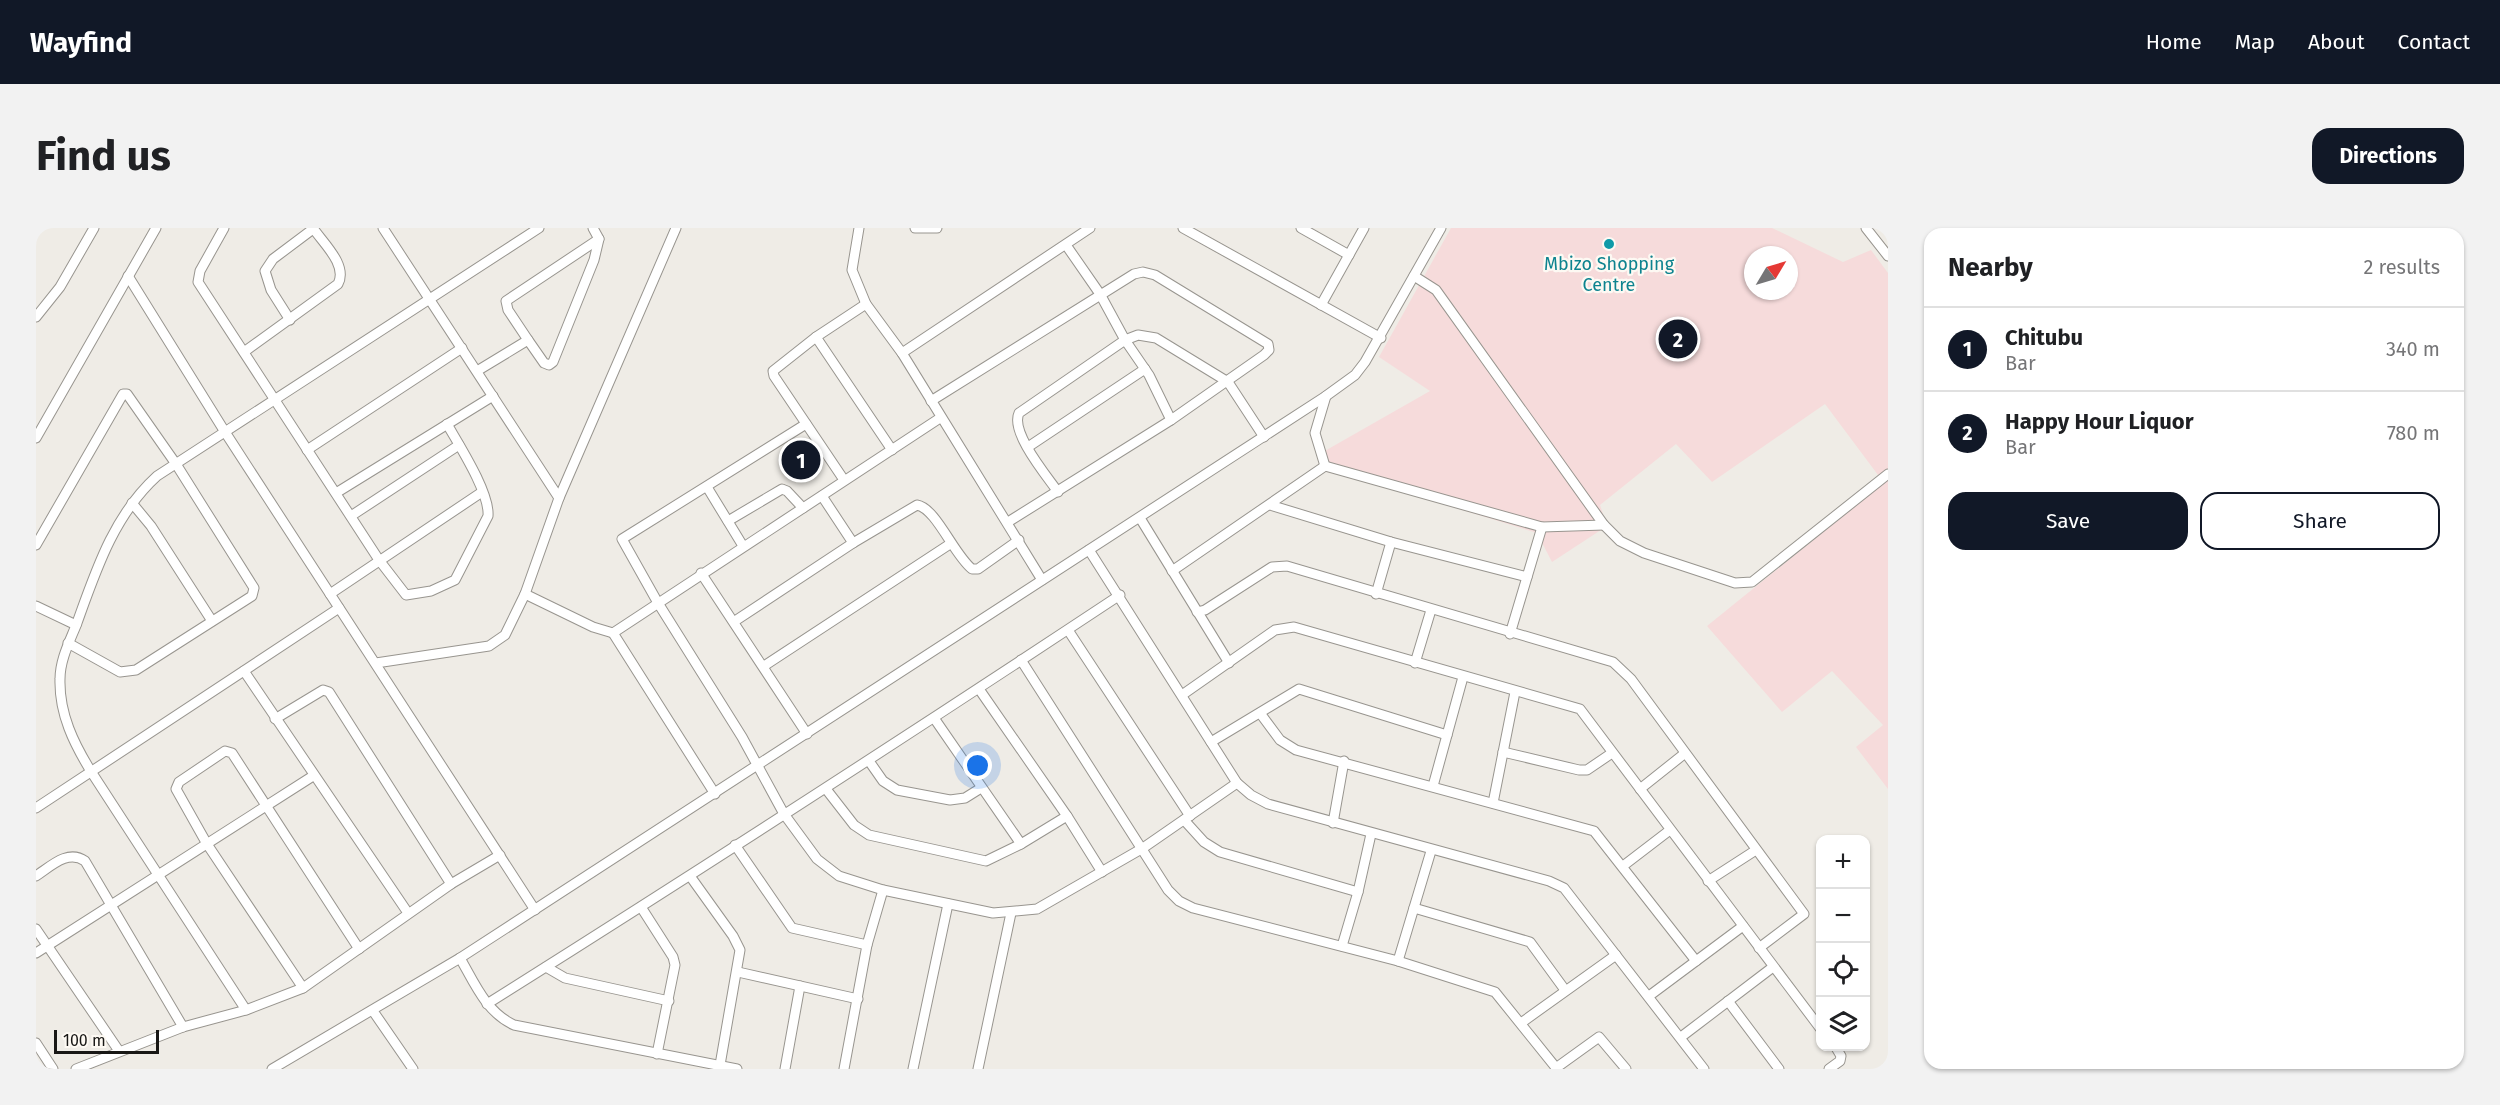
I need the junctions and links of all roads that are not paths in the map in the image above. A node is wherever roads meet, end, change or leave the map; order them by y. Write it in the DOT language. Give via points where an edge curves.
graph roads {
  1 [pos="94,228"];
  2 [pos="156,228"];
  3 [pos="224,228"];
  4 [pos="383,228"];
  5 [pos="539,228"];
  6 [pos="593,228"];
  7 [pos="675,228"];
  8 [pos="859,228"];
  9 [pos="915,228"];
  10 [pos="937,228"];
  11 [pos="1090,228"];
  12 [pos="1183,228"];
  13 [pos="1301,228"];
  14 [pos="1364,228"];
  15 [pos="1441,228"];
  16 [pos="1866,228"];
  17 [pos="313,229"];
  18 [pos="599,240"];
  19 [pos="1066,245"];
  20 [pos="1349,255"];
  21 [pos="1888,256"];
  22 [pos="128,276"];
  23 [pos="1414,276"];
  24 [pos="1100,294"];
  25 [pos="429,299"];
  26 [pos="866,304"];
  27 [pos="1321,305"];
  28 [pos="36,317"];
  29 [pos="290,320"];
  30 [pos="816,337"];
  31 [pos="1381,338"];
  32 [pos="528,340"];
  33 [pos="1125,340"];
  34 [pos="462,348"];
  35 [pos="244,352"];
  36 [pos="902,353"];
  37 [pos="1145,369"];
  38 [pos="477,371"];
  39 [pos="1228,382"];
  40 [pos="493,396"];
  41 [pos="1326,396"];
  42 [pos="275,400"];
  43 [pos="931,401"];
  44 [pos="940,418"];
  45 [pos="1171,420"];
  46 [pos="447,424"];
  47 [pos="806,424"];
  48 [pos="225,432"];
  49 [pos="1264,437"];
  50 [pos="36,438"];
  51 [pos="459,445"];
  52 [pos="1028,447"];
  53 [pos="307,450"];
  54 [pos="892,450"];
  55 [pos="176,464"];
  56 [pos="1325,466"];
  57 [pos="1888,474"];
  58 [pos="844,480"];
  59 [pos="707,487"];
  60 [pos="482,492"];
  61 [pos="1058,492"];
  62 [pos="336,493"];
  63 [pos="822,496"];
  64 [pos="560,498"];
  65 [pos="132,503"];
  66 [pos="1270,505"];
  67 [pos="802,508"];
  68 [pos="351,516"];
  69 [pos="1140,518"];
  70 [pos="728,521"];
  71 [pos="1008,522"];
  72 [pos="1604,525"];
  73 [pos="1542,527"];
  74 [pos="1019,540"];
  75 [pos="1391,542"];
  76 [pos="853,543"];
  77 [pos="950,544"];
  78 [pos="36,545"];
  79 [pos="744,546"];
  80 [pos="1089,550"];
  81 [pos="379,560"];
  82 [pos="1172,571"];
  83 [pos="702,573"];
  84 [pos="1527,577"];
  85 [pos="1042,580"];
  86 [pos="330,594"];
  87 [pos="525,594"];
  88 [pos="1376,594"];
  89 [pos="1120,595"];
  90 [pos="658,603"];
  91 [pos="36,606"];
  92 [pos="339,608"];
  93 [pos="1431,610"];
  94 [pos="1197,612"];
  95 [pos="212,621"];
  96 [pos="735,621"];
  97 [pos="76,625"];
  98 [pos="1068,630"];
  99 [pos="613,633"];
  100 [pos="1510,634"];
  101 [pos="68,643"];
  102 [pos="1021,660"];
  103 [pos="376,663"];
  104 [pos="1229,663"];
  105 [pos="1415,663"];
  106 [pos="764,666"];
  107 [pos="244,671"];
  108 [pos="1463,677"];
  109 [pos="978,689"];
  110 [pos="1515,692"];
  111 [pos="1182,695"];
  112 [pos="1260,713"];
  113 [pos="934,718"];
  114 [pos="275,719"];
  115 [pos="807,734"];
  116 [pos="1447,735"];
  117 [pos="1211,742"];
  118 [pos="1503,752"];
  119 [pos="1612,753"];
  120 [pos="1684,754"];
  121 [pos="868,761"];
  122 [pos="1344,761"];
  123 [pos="757,766"];
  124 [pos="92,773"];
  125 [pos="313,776"];
  126 [pos="1237,783"];
  127 [pos="1433,786"];
  128 [pos="981,788"];
  129 [pos="826,789"];
  130 [pos="1640,789"];
  131 [pos="715,794"];
  132 [pos="1492,803"];
  133 [pos="266,806"];
  134 [pos="36,808"];
  135 [pos="784,814"];
  136 [pos="1067,816"];
  137 [pos="1187,818"];
  138 [pos="1333,823"];
  139 [pos="1670,830"];
  140 [pos="1371,834"];
  141 [pos="207,844"];
  142 [pos="735,844"];
  143 [pos="1021,844"];
  144 [pos="1143,848"];
  145 [pos="1756,850"];
  146 [pos="1431,851"];
  147 [pos="500,855"];
  148 [pos="1623,866"];
  149 [pos="1102,872"];
  150 [pos="159,875"];
  151 [pos="36,876"];
  152 [pos="690,876"];
  153 [pos="1708,881"];
  154 [pos="451,884"];
  155 [pos="884,890"];
  156 [pos="1358,892"];
  157 [pos="948,904"];
  158 [pos="110,905"];
  159 [pos="641,907"];
  160 [pos="1414,908"];
  161 [pos="535,910"];
  162 [pos="408,913"];
  163 [pos="1011,913"];
  164 [pos="1743,926"];
  165 [pos="36,929"];
  166 [pos="867,945"];
  167 [pos="1342,946"];
  168 [pos="46,947"];
  169 [pos="1759,948"];
  170 [pos="359,949"];
  171 [pos="36,953"];
  172 [pos="1616,955"];
  173 [pos="460,958"];
  174 [pos="1398,961"];
  175 [pos="1696,961"];
  176 [pos="546,967"];
  177 [pos="1773,967"];
  178 [pos="738,972"];
  179 [pos="800,986"];
  180 [pos="303,988"];
  181 [pos="1566,990"];
  182 [pos="1649,996"];
  183 [pos="858,999"];
  184 [pos="669,1001"];
  185 [pos="1728,1001"];
  186 [pos="487,1004"];
  187 [pos="246,1010"];
  188 [pos="373,1011"];
  189 [pos="1816,1022"];
  190 [pos="1521,1023"];
  191 [pos="183,1027"];
  192 [pos="1681,1037"];
  193 [pos="36,1043"];
  194 [pos="119,1051"];
  195 [pos="1838,1051"];
  196 [pos="657,1054"];
  197 [pos="720,1065"];
  198 [pos="53,1069"];
  199 [pos="76,1069"];
  200 [pos="272,1069"];
  201 [pos="413,1069"];
  202 [pos="737,1069"];
  203 [pos="785,1069"];
  204 [pos="844,1069"];
  205 [pos="913,1069"];
  206 [pos="978,1069"];
  207 [pos="1556,1069"];
  208 [pos="1626,1069"];
  209 [pos="1704,1069"];
  210 [pos="1779,1069"];
  211 [pos="1829,1069"];
  1 -- 28 [label="street" via="60,287"];
  2 -- 22 [label="street"];
  3 -- 35 [label="street" via="198,275 198,282"];
  4 -- 25 [label="street"];
  5 -- 25 [label="street"];
  6 -- 18 [label="street"];
  7 -- 64 [label="street"];
  8 -- 26 [label="street" via="852,270"];
  9 -- 10 [label="street"];
  11 -- 19 [label="street"];
  12 -- 27 [label="street"];
  13 -- 20 [label="street"];
  14 -- 20 [label="street"];
  15 -- 23 [label="street"];
  16 -- 21 [label="street"];
  17 -- 29 [label="street" via="273,259 265,271 271,290"];
  17 -- 29 [label="street" via="339,265 341,278 331,291"];
  18 -- 32 [label="street" via="507,301 508,310"];
  18 -- 32 [label="street" via="553,362 544,363"];
  19 -- 24 [label="street"];
  19 -- 36 [label="street"];
  20 -- 27 [label="street"];
  22 -- 48 [label="street"];
  22 -- 50 [label="street"];
  23 -- 31 [label="street"];
  23 -- 72 [label="street" via="1436,290"];
  24 -- 33 [label="street"];
  24 -- 39 [label="street" via="1134,274 1155,275 1264,339 1269,350"];
  24 -- 43 [label="street"];
  25 -- 34 [label="street"];
  25 -- 42 [label="street"];
  26 -- 30 [label="street"];
  26 -- 36 [label="street"];
  27 -- 31 [label="street"];
  29 -- 35 [label="street"];
  30 -- 47 [label="street" via="774,371"];
  30 -- 54 [label="street"];
  31 -- 41 [label="street" via="1355,375"];
  32 -- 38 [label="street"];
  33 -- 37 [label="street"];
  33 -- 39 [label="street" via="1138,335 1156,338"];
  33 -- 52 [label="street" via="1023,408 1016,425"];
  34 -- 38 [label="street"];
  34 -- 53 [label="street"];
  35 -- 42 [label="street"];
  36 -- 43 [label="street"];
  37 -- 45 [label="street"];
  37 -- 52 [label="street"];
  38 -- 40 [label="street"];
  39 -- 45 [label="street"];
  39 -- 49 [label="street"];
  40 -- 46 [label="street"];
  40 -- 64 [label="street"];
  41 -- 49 [label="street"];
  41 -- 56 [label="street" via="1315,433"];
  42 -- 48 [label="street"];
  42 -- 53 [label="street"];
  43 -- 44 [label="street"];
  44 -- 54 [label="street"];
  44 -- 71 [label="street"];
  45 -- 61 [label="street"];
  46 -- 51 [label="street"];
  46 -- 62 [label="street"];
  47 -- 58 [label="street"];
  47 -- 59 [label="street"];
  48 -- 55 [label="street"];
  48 -- 86 [label="street"];
  49 -- 69 [label="street"];
  51 -- 60 [label="street"];
  51 -- 68 [label="street"];
  52 -- 61 [label="street"];
  53 -- 62 [label="street"];
  54 -- 58 [label="street"];
  55 -- 65 [label="street" via="157,476"];
  55 -- 78 [label="street" via="132,398 123,394"];
  55 -- 95 [label="street" via="254,588 252,596"];
  56 -- 66 [label="street"];
  56 -- 73 [label="street"];
  57 -- 72 [label="street" via="1752,582 1744,584 1644,553 1620,541"];
  58 -- 63 [label="street"];
  59 -- 70 [label="street"];
  59 -- 90 [label="street" via="622,539"];
  60 -- 81 [label="street"];
  60 -- 81 [label="street" via="488,516 452,583 406,595"];
  61 -- 71 [label="street"];
  62 -- 68 [label="street"];
  63 -- 67 [label="street"];
  63 -- 76 [label="street"];
  64 -- 87 [label="street"];
  65 -- 95 [label="street" via="152,526"];
  65 -- 97 [label="street" via="94,572"];
  66 -- 75 [label="street"];
  66 -- 82 [label="street"];
  67 -- 70 [label="street" via="782,489"];
  67 -- 79 [label="street"];
  68 -- 81 [label="street"];
  69 -- 80 [label="street"];
  69 -- 82 [label="street"];
  70 -- 79 [label="street"];
  71 -- 74 [label="street"];
  72 -- 73 [label="street"];
  73 -- 84 [label="street"];
  74 -- 77 [label="street" via="978,569 964,563"];
  74 -- 85 [label="street"];
  75 -- 84 [label="street"];
  75 -- 88 [label="street"];
  76 -- 77 [label="street" via="917,505 930,512"];
  76 -- 96 [label="street"];
  77 -- 106 [label="street"];
  79 -- 83 [label="street"];
  80 -- 85 [label="street"];
  80 -- 89 [label="street"];
  81 -- 86 [label="street"];
  82 -- 94 [label="street"];
  83 -- 90 [label="street"];
  83 -- 96 [label="street"];
  84 -- 100 [label="street"];
  85 -- 115 [label="street"];
  86 -- 92 [label="street"];
  87 -- 99 [label="street"];
  87 -- 103 [label="street" via="505,635 489,646"];
  88 -- 93 [label="street"];
  88 -- 94 [label="street" via="1278,565"];
  89 -- 98 [label="street"];
  89 -- 111 [label="street"];
  90 -- 99 [label="street"];
  90 -- 123 [label="street"];
  91 -- 97 [label="street"];
  92 -- 103 [label="street"];
  92 -- 107 [label="street"];
  93 -- 100 [label="street"];
  93 -- 105 [label="street"];
  94 -- 104 [label="street"];
  95 -- 101 [label="street" via="136,670 126,672"];
  96 -- 106 [label="street"];
  97 -- 101 [label="street"];
  98 -- 102 [label="street"];
  98 -- 137 [label="street"];
  99 -- 131 [label="street"];
  100 -- 120 [label="street" via="1613,662 1631,679"];
  101 -- 124 [label="street" via="60,679 65,717 75,745"];
  102 -- 109 [label="street"];
  102 -- 144 [label="street"];
  103 -- 147 [label="street"];
  104 -- 105 [label="street" via="1275,630 1294,627"];
  104 -- 111 [label="street"];
  105 -- 108 [label="street"];
  106 -- 115 [label="street"];
  107 -- 114 [label="street"];
  107 -- 124 [label="street"];
  108 -- 110 [label="street"];
  108 -- 116 [label="street"];
  109 -- 113 [label="street"];
  109 -- 136 [label="street"];
  110 -- 118 [label="street"];
  110 -- 119 [label="street" via="1580,709"];
  111 -- 117 [label="street"];
  112 -- 116 [label="street" via="1299,690"];
  112 -- 117 [label="street"];
  112 -- 122 [label="street" via="1285,744"];
  113 -- 121 [label="street"];
  113 -- 128 [label="street"];
  114 -- 125 [label="street"];
  114 -- 154 [label="street" via="322,690 329,692"];
  115 -- 123 [label="street"];
  116 -- 127 [label="street"];
  117 -- 126 [label="street"];
  118 -- 119 [label="street" via="1579,770 1587,770"];
  118 -- 132 [label="street"];
  119 -- 130 [label="street"];
  120 -- 130 [label="street"];
  120 -- 145 [label="street"];
  121 -- 128 [label="street" via="883,781 897,789 950,800 965,798"];
  121 -- 129 [label="street"];
  122 -- 127 [label="street"];
  122 -- 138 [label="street"];
  123 -- 131 [label="street"];
  123 -- 135 [label="street"];
  124 -- 134 [label="street"];
  124 -- 150 [label="street"];
  125 -- 133 [label="street"];
  125 -- 162 [label="street"];
  126 -- 137 [label="street"];
  126 -- 138 [label="street" via="1268,804"];
  127 -- 132 [label="street"];
  128 -- 143 [label="street"];
  129 -- 135 [label="street"];
  129 -- 143 [label="street" via="854,825 869,835 986,861"];
  130 -- 139 [label="street"];
  131 -- 161 [label="street"];
  132 -- 148 [label="street" via="1594,831"];
  133 -- 141 [label="street"];
  133 -- 141 [label="street" via="232,753 225,751 177,785 182,802"];
  133 -- 170 [label="street"];
  135 -- 142 [label="street"];
  135 -- 155 [label="street" via="830,871"];
  136 -- 143 [label="street"];
  136 -- 149 [label="street"];
  137 -- 144 [label="street"];
  137 -- 156 [label="street" via="1204,842 1220,852"];
  138 -- 140 [label="street"];
  139 -- 148 [label="street"];
  139 -- 153 [label="street"];
  140 -- 146 [label="street"];
  140 -- 156 [label="street"];
  141 -- 150 [label="street"];
  141 -- 180 [label="street"];
  142 -- 152 [label="street"];
  142 -- 166 [label="street" via="792,928"];
  144 -- 149 [label="street"];
  144 -- 167 [label="street" via="1179,901 1244,923"];
  145 -- 153 [label="street"];
  145 -- 169 [label="street" via="1804,914"];
  146 -- 160 [label="street"];
  146 -- 172 [label="street" via="1564,888"];
  147 -- 154 [label="street"];
  147 -- 161 [label="street"];
  148 -- 175 [label="street"];
  149 -- 163 [label="street" via="1037,909"];
  150 -- 158 [label="street"];
  150 -- 187 [label="street"];
  151 -- 158 [label="street" via="69,856 78,856 85,861"];
  152 -- 159 [label="street"];
  152 -- 178 [label="street" via="738,943"];
  153 -- 164 [label="street"];
  154 -- 162 [label="street"];
  155 -- 157 [label="street"];
  155 -- 166 [label="street"];
  156 -- 167 [label="street"];
  157 -- 163 [label="street"];
  157 -- 205 [label="street"];
  158 -- 168 [label="street"];
  158 -- 191 [label="street"];
  159 -- 176 [label="street"];
  159 -- 184 [label="street" via="673,957 676,970"];
  160 -- 174 [label="street"];
  160 -- 181 [label="street" via="1530,942"];
  161 -- 173 [label="street"];
  162 -- 170 [label="street"];
  163 -- 206 [label="street"];
  164 -- 169 [label="street"];
  164 -- 175 [label="street"];
  165 -- 168 [label="street"];
  166 -- 183 [label="street"];
  167 -- 174 [label="street"];
  168 -- 171 [label="street"];
  168 -- 194 [label="street"];
  169 -- 177 [label="street"];
  170 -- 180 [label="street"];
  172 -- 181 [label="street"];
  172 -- 182 [label="street"];
  173 -- 186 [label="street"];
  173 -- 188 [label="street"];
  174 -- 190 [label="street" via="1495,992"];
  175 -- 182 [label="street"];
  176 -- 184 [label="street" via="565,978"];
  176 -- 186 [label="street"];
  177 -- 185 [label="street"];
  177 -- 189 [label="street"];
  178 -- 179 [label="street"];
  178 -- 197 [label="street"];
  179 -- 183 [label="street"];
  179 -- 203 [label="street"];
  180 -- 187 [label="street"];
  181 -- 190 [label="street"];
  182 -- 192 [label="street"];
  183 -- 204 [label="street"];
  184 -- 196 [label="street"];
  185 -- 192 [label="street"];
  185 -- 210 [label="street"];
  186 -- 196 [label="street" via="514,1025"];
  187 -- 191 [label="street"];
  188 -- 200 [label="street"];
  188 -- 201 [label="street"];
  190 -- 207 [label="street"];
  191 -- 194 [label="street"];
  192 -- 209 [label="street"];
  193 -- 198 [label="street"];
  194 -- 199 [label="street"];
  195 -- 211 [label="street" via="1840,1061"];
  196 -- 197 [label="street"];
  197 -- 202 [label="street"];
  207 -- 208 [label="street" via="1599,1037"];
}
